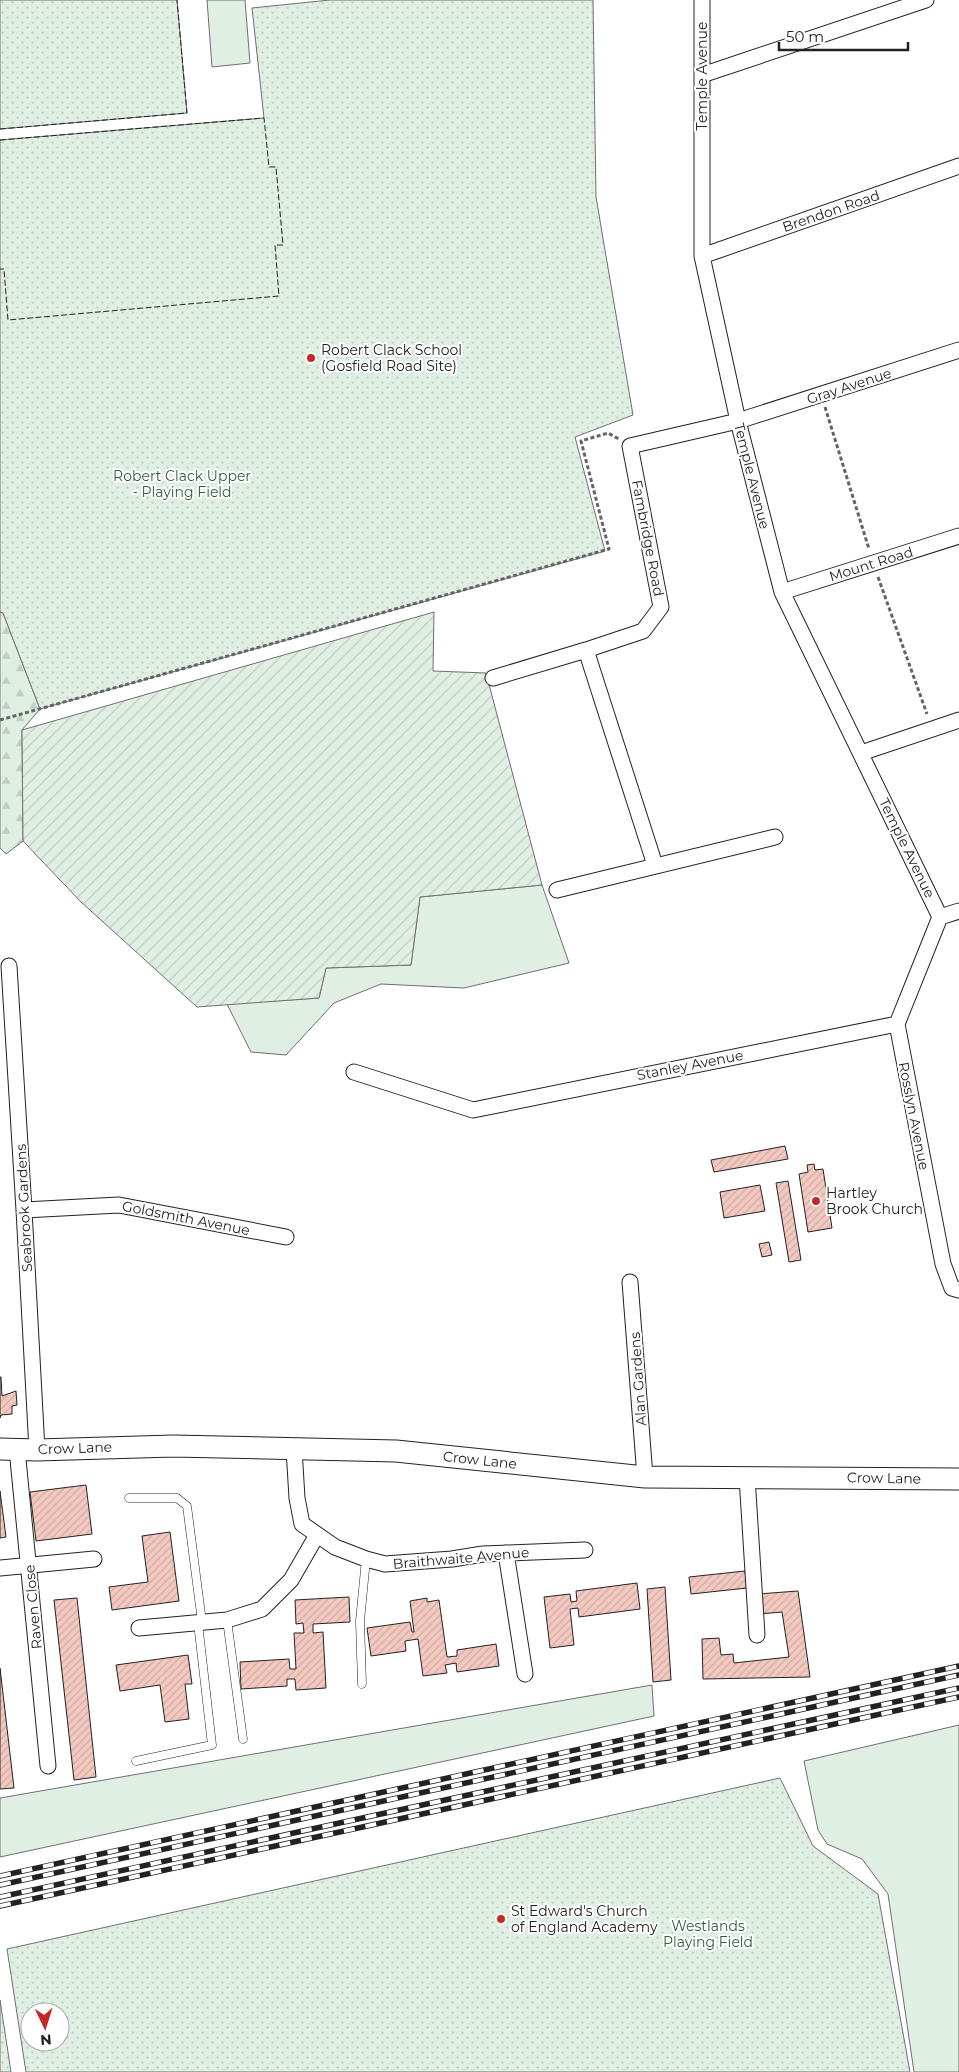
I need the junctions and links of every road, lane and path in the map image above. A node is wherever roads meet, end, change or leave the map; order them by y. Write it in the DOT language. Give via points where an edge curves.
graph roads {
  1 [pos="702,0"];
  2 [pos="926,0"];
  3 [pos="702,75"];
  4 [pos="959,166"];
  5 [pos="702,256"];
  6 [pos="959,350"];
  7 [pos="821,395"];
  8 [pos="738,422"];
  9 [pos="630,446"];
  10 [pos="959,536"];
  11 [pos="874,564"];
  12 [pos="782,592"];
  13 [pos="586,650"];
  14 [pos="493,678"];
  15 [pos="0,720"];
  16 [pos="959,720"];
  17 [pos="932,729"];
  18 [pos="861,753"];
  19 [pos="775,837"];
  20 [pos="655,865"];
  21 [pos="557,890"];
  22 [pos="959,910"];
  23 [pos="940,917"];
  24 [pos="9,966"];
  25 [pos="897,1024"];
  26 [pos="354,1072"];
  27 [pos="24,1210"];
  28 [pos="286,1237"];
  29 [pos="630,1282"];
  30 [pos="959,1290"];
  31 [pos="294,1448"];
  32 [pos="18,1449"];
  33 [pos="646,1477"];
  34 [pos="747,1477"];
  35 [pos="959,1479"];
  36 [pos="129,1498"];
  37 [pos="317,1535"];
  38 [pos="585,1550"];
  39 [pos="506,1553"];
  40 [pos="366,1559"];
  41 [pos="94,1560"];
  42 [pos="29,1566"];
  43 [pos="0,1568"];
  44 [pos="228,1620"];
  45 [pos="200,1623"];
  46 [pos="139,1628"];
  47 [pos="757,1635"];
  48 [pos="524,1674"];
  49 [pos="362,1684"];
  50 [pos="243,1739"];
  51 [pos="136,1761"];
  52 [pos="48,1766"];
  1 -- 3 [label="street, Temple Avenue"];
  2 -- 3 [label="street"];
  3 -- 5 [label="street, Temple Avenue"];
  4 -- 5 [label="street, Brendon Road"];
  5 -- 8 [label="street, Temple Avenue"];
  6 -- 7 [label="street, Gray Avenue"];
  7 -- 8 [label="street, Gray Avenue"];
  7 -- 11 [label="path"];
  8 -- 9 [label="street"];
  8 -- 12 [label="street, Temple Avenue"];
  9 -- 13 [label="street, Fambridge Road" via="661,607 643,631"];
  9 -- 15 [label="path" via="608,433 581,441 610,549"];
  10 -- 11 [label="street, Mount Road"];
  11 -- 12 [label="street, Mount Road"];
  11 -- 17 [label="path"];
  12 -- 18 [label="street, Temple Avenue"];
  13 -- 14 [label="street, Fambridge Road"];
  13 -- 20 [label="street"];
  16 -- 17 [label="street"];
  17 -- 18 [label="street"];
  18 -- 23 [label="street, Temple Avenue"];
  19 -- 20 [label="street"];
  20 -- 21 [label="street"];
  22 -- 23 [label="street"];
  23 -- 25 [label="street"];
  24 -- 27 [label="street, Seabrook Gardens"];
  25 -- 26 [label="street, Stanley Avenue" via="473,1110"];
  25 -- 30 [label="street, Rosslyn Avenue" via="942,1264 952,1288"];
  27 -- 28 [label="street, Goldsmith Avenue" via="119,1205"];
  27 -- 32 [label="street, Seabrook Gardens"];
  29 -- 33 [label="street, Alan Gardens"];
  31 -- 32 [label="street, Crow Lane"];
  31 -- 33 [label="street, Crow Lane" via="396,1451"];
  31 -- 37 [label="street, Braithwaite Avenue" via="302,1524"];
  32 -- 42 [label="street, Raven Close"];
  33 -- 34 [label="street, Crow Lane"];
  34 -- 35 [label="street, Crow Lane"];
  34 -- 47 [label="street"];
  36 -- 45 [label="lane" via="176,1498 187,1506"];
  37 -- 40 [label="street, Braithwaite Avenue" via="335,1548"];
  37 -- 44 [label="street" via="291,1580 262,1609"];
  38 -- 39 [label="street, Braithwaite Avenue"];
  39 -- 40 [label="street, Braithwaite Avenue" via="385,1564"];
  39 -- 48 [label="street"];
  40 -- 49 [label="lane" via="360,1621"];
  41 -- 42 [label="street"];
  42 -- 43 [label="street"];
  42 -- 52 [label="street, Raven Close"];
  44 -- 45 [label="street"];
  44 -- 50 [label="lane"];
  45 -- 46 [label="street"];
  45 -- 51 [label="lane" via="212,1745"];
}
